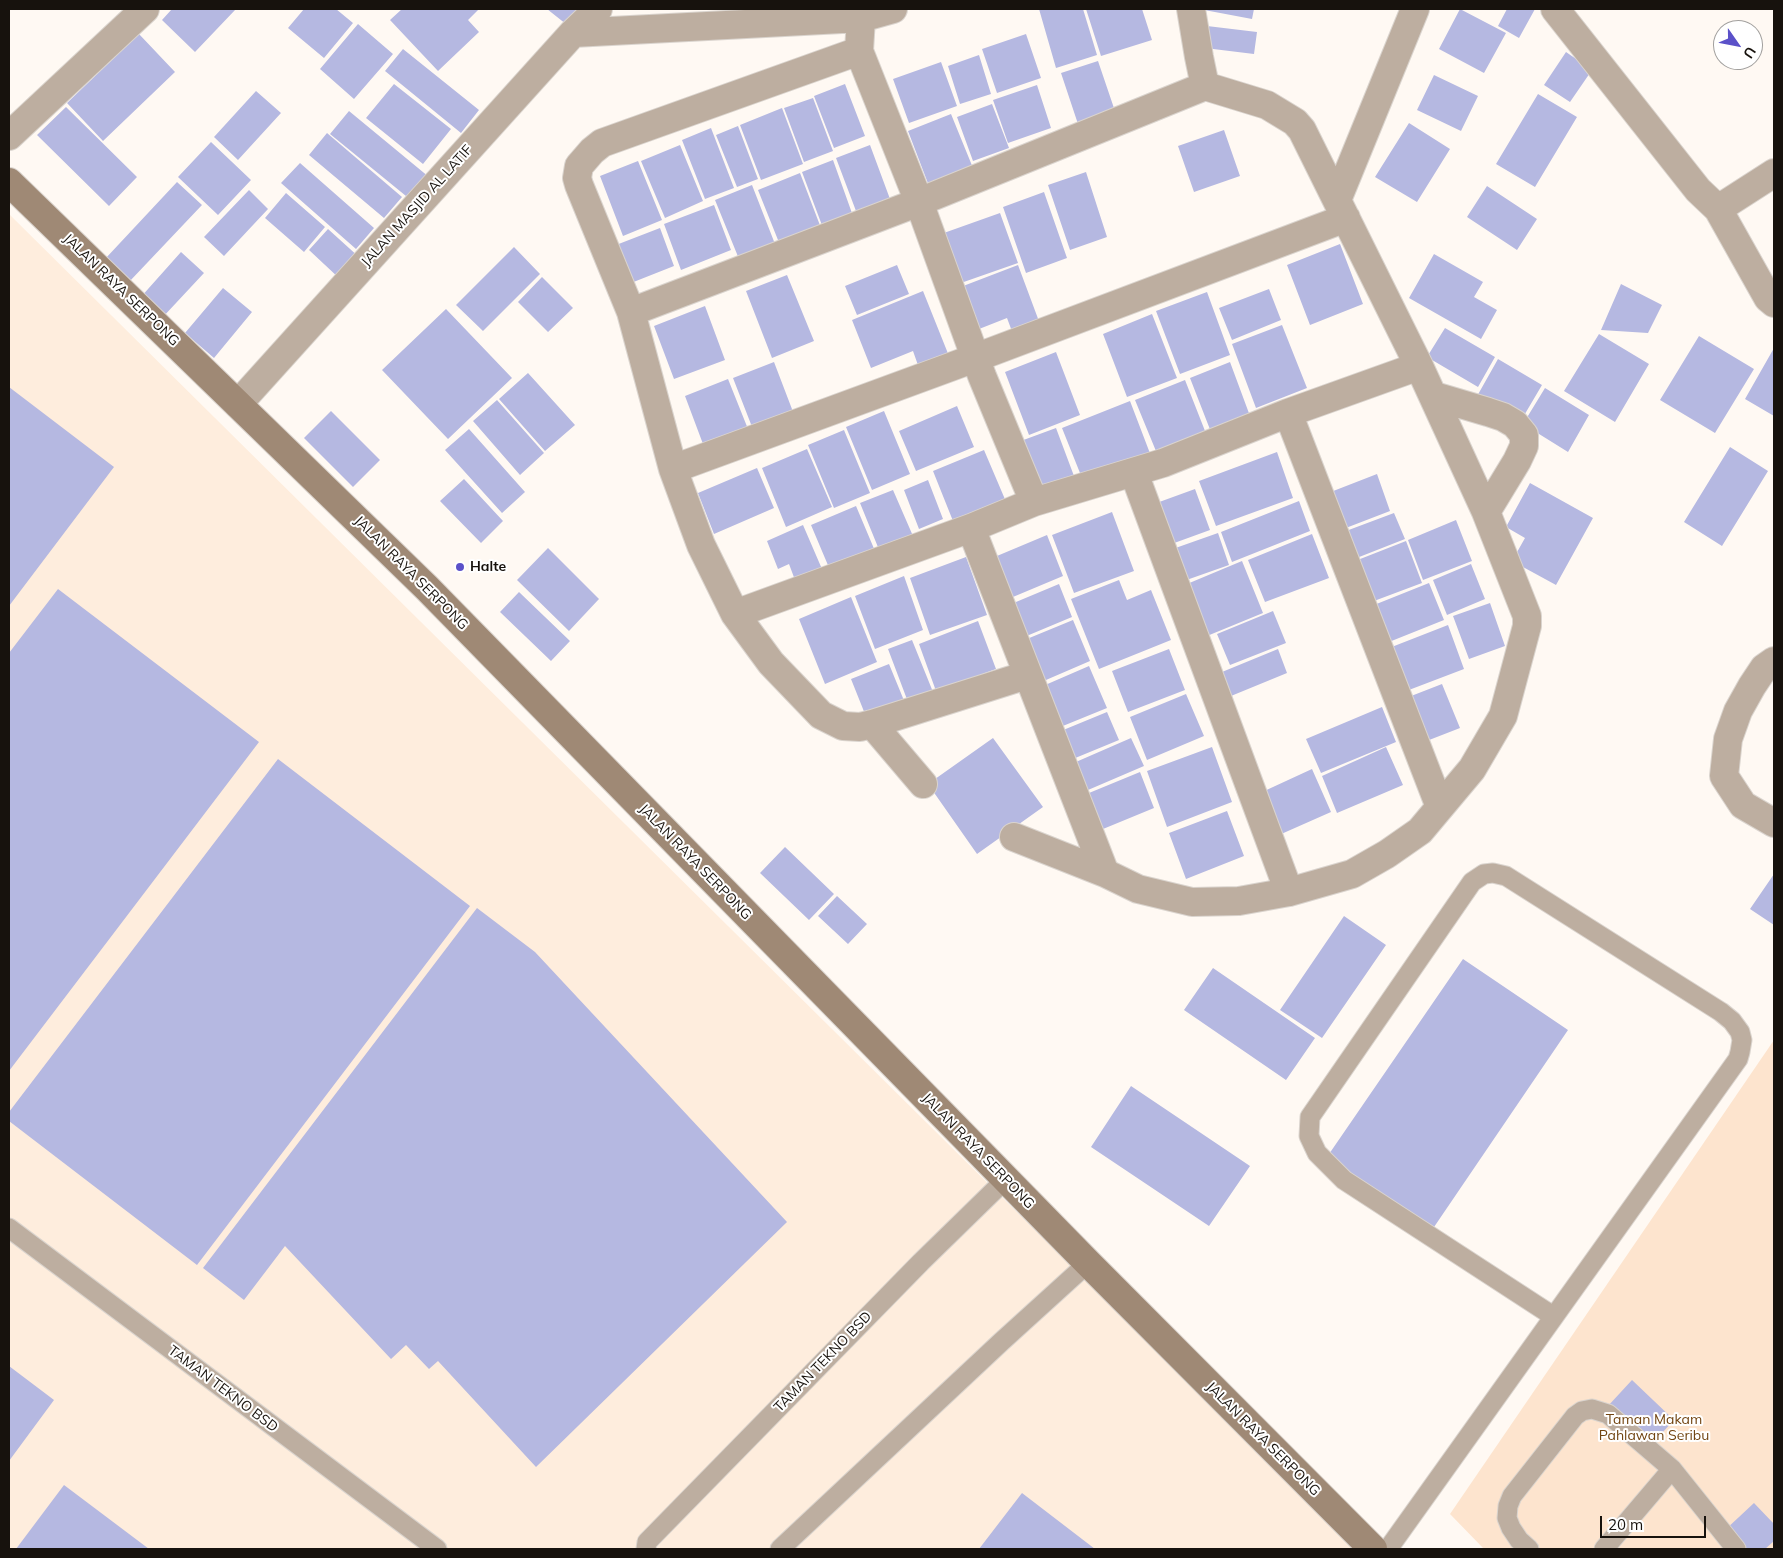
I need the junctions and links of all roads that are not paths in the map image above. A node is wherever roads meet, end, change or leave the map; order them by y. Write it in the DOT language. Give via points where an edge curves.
graph roads {
  1 [pos="145,9"];
  2 [pos="598,9"];
  3 [pos="893,9"];
  4 [pos="1191,9"];
  5 [pos="1415,9"];
  6 [pos="1555,9"];
  7 [pos="861,18"];
  8 [pos="574,33"];
  9 [pos="859,51"];
  10 [pos="1205,86"];
  11 [pos="9,136"];
  12 [pos="1774,173"];
  13 [pos="9,182"];
  14 [pos="919,202"];
  15 [pos="1342,209"];
  16 [pos="1718,209"];
  17 [pos="1774,303"];
  18 [pos="631,312"];
  19 [pos="975,358"];
  20 [pos="1419,366"];
  21 [pos="1434,396"];
  22 [pos="238,404"];
  23 [pos="1288,413"];
  24 [pos="673,469"];
  25 [pos="1134,472"];
  26 [pos="1034,502"];
  27 [pos="1486,512"];
  28 [pos="971,528"];
  29 [pos="735,614"];
  30 [pos="1774,661"];
  31 [pos="1028,675"];
  32 [pos="872,724"];
  33 [pos="923,784"];
  34 [pos="1440,807"];
  35 [pos="1774,823"];
  36 [pos="1014,837"];
  37 [pos="1105,872"];
  38 [pos="1289,892"];
  39 [pos="1006,1179"];
  40 [pos="9,1228"];
  41 [pos="1088,1263"];
  42 [pos="1553,1316"];
  43 [pos="1672,1469"];
  44 [pos="438,1549"];
  45 [pos="646,1549"];
  46 [pos="780,1549"];
  47 [pos="1373,1549"];
  48 [pos="1388,1549"];
  49 [pos="1529,1549"];
  50 [pos="1604,1549"];
  51 [pos="1736,1549"];
  1 -- 11 [label="street"];
  2 -- 8 [label="street, JALAN MASJID AL LATIF"];
  3 -- 7 [label="street"];
  4 -- 10 [label="street"];
  5 -- 15 [label="street"];
  6 -- 16 [label="street" via="1698,190"];
  7 -- 8 [label="street"];
  7 -- 9 [label="street"];
  8 -- 22 [label="street, JALAN MASJID AL LATIF"];
  9 -- 14 [label="street"];
  9 -- 18 [label="street" via="602,143 592,151 579,166 577,178"];
  10 -- 14 [label="street"];
  10 -- 15 [label="street" via="1267,105 1295,122"];
  12 -- 16 [label="street"];
  13 -- 22 [label="main road, JALAN RAYA SERPONG"];
  14 -- 18 [label="street"];
  14 -- 19 [label="street"];
  15 -- 19 [label="street"];
  15 -- 20 [label="street"];
  16 -- 17 [label="street" via="1768,298"];
  18 -- 24 [label="street"];
  19 -- 24 [label="street"];
  19 -- 26 [label="street"];
  20 -- 21 [label="street"];
  20 -- 23 [label="street"];
  21 -- 27 [label="street"];
  21 -- 27 [label="street" via="1503,417 1524,435 1524,446 1517,461"];
  22 -- 39 [label="main road, JALAN RAYA SERPONG" via="427,588"];
  23 -- 25 [label="street"];
  23 -- 34 [label="street"];
  24 -- 29 [label="street" via="701,545"];
  25 -- 26 [label="street"];
  25 -- 38 [label="street"];
  26 -- 28 [label="street"];
  27 -- 34 [label="street" via="1527,616 1528,626 1503,716 1472,769"];
  28 -- 29 [label="street"];
  28 -- 31 [label="street"];
  29 -- 32 [label="street" via="771,663 821,715 843,726"];
  30 -- 35 [label="street" via="1764,668 1738,711 1728,739 1724,776 1743,805"];
  31 -- 32 [label="street"];
  31 -- 37 [label="street"];
  32 -- 33 [label="street"];
  34 -- 38 [label="street" via="1420,831 1352,874"];
  36 -- 37 [label="street"];
  37 -- 38 [label="street" via="1138,889 1192,902 1239,901"];
  39 -- 41 [label="main road, JALAN RAYA SERPONG"];
  39 -- 45 [label="lane, TAMAN TEKNO BSD" via="647,1542"];
  40 -- 44 [label="lane, TAMAN TEKNO BSD"];
  41 -- 46 [label="lane"];
  41 -- 47 [label="main road, JALAN RAYA SERPONG"];
  42 -- 42 [label="lane" via="1344,1180 1317,1153 1309,1136 1310,1117 1472,882 1492,872 1506,876 1721,1012 1732,1021 1742,1040 1738,1059"];
  42 -- 48 [label="lane"];
  43 -- 49 [label="lane" via="1608,1414 1592,1409 1582,1412 1575,1416 1510,1501 1507,1518 1518,1540"];
  43 -- 50 [label="lane"];
  43 -- 51 [label="lane"];
}
